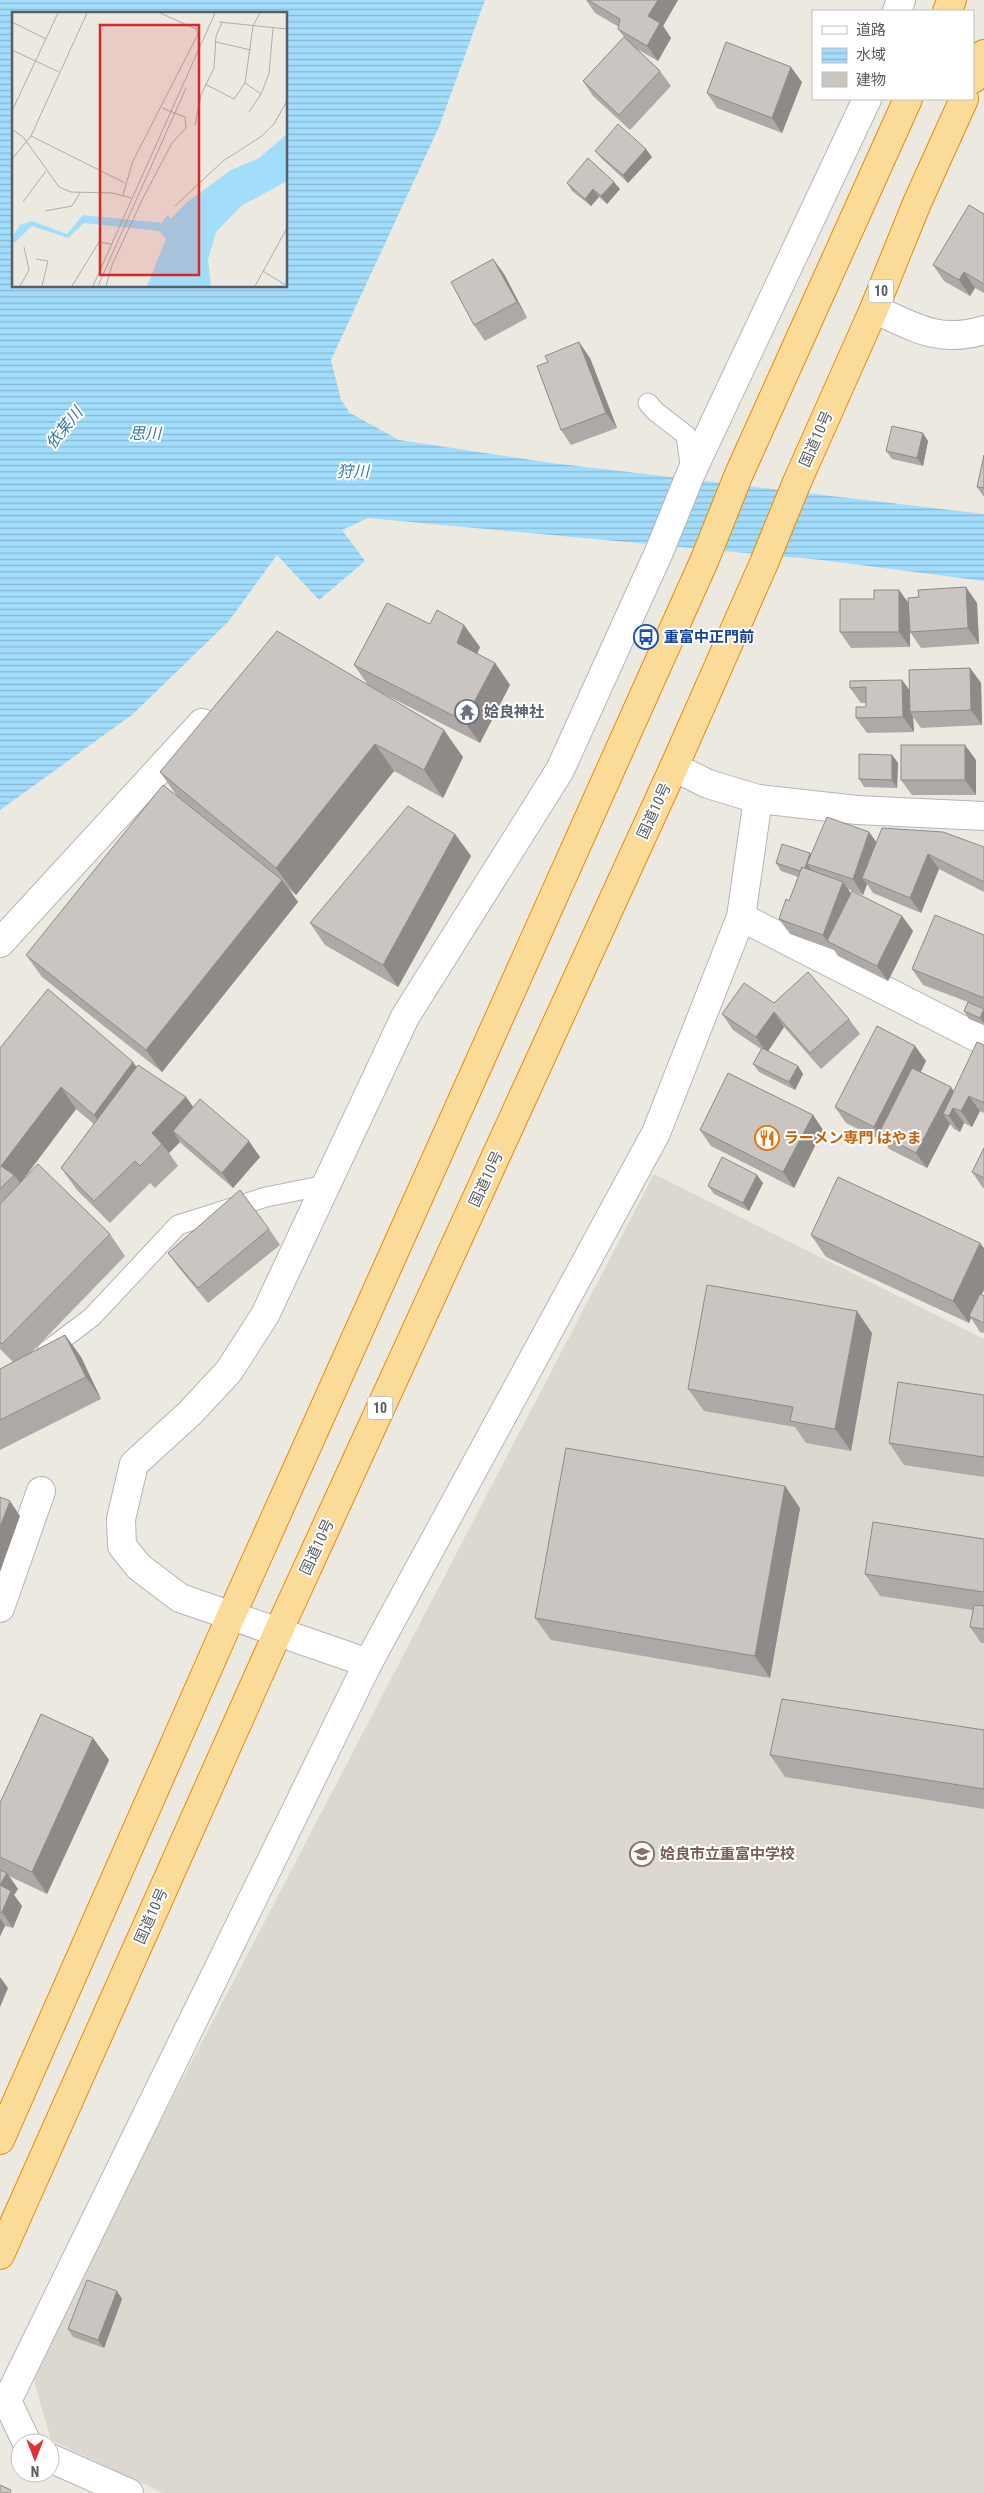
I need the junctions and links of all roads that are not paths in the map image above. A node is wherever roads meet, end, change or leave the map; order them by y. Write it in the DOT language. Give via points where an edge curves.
graph roads {
  1 [pos="984,54"];
  2 [pos="974,77"];
  3 [pos="866,100"];
  4 [pos="908,100"];
  5 [pos="964,100"];
  6 [pos="874,308"];
  7 [pos="984,330"];
  8 [pos="648,403"];
  9 [pos="691,473"];
  10 [pos="216,708"];
  11 [pos="674,767"];
  12 [pos="758,799"];
  13 [pos="984,816"];
  14 [pos="741,917"];
  15 [pos="0,943"];
  16 [pos="984,1041"];
  17 [pos="326,1184"];
  18 [pos="30,1363"];
  19 [pos="41,1491"];
  20 [pos="0,1608"];
  21 [pos="231,1616"];
  22 [pos="278,1632"];
  23 [pos="368,1663"];
  24 [pos="0,2140"];
  25 [pos="0,2255"];
  26 [pos="22,2433"];
  27 [pos="60,2462"];
  28 [pos="129,2493"];
  1 -- 2 [label="highway"];
  3 -- 9 [label="street"];
  4 -- 21 [label="highway" via="739,474 706,559"];
  5 -- 6 [label="highway, 国道10号 / 10"];
  6 -- 7 [label="street" via="929,333 966,335"];
  6 -- 11 [label="highway, 国道10号 / 10"];
  8 -- 9 [label="lane" via="686,435"];
  9 -- 17 [label="street" via="659,552 560,770 405,1018"];
  10 -- 15 [label="street"];
  11 -- 12 [label="street" via="708,784"];
  11 -- 22 [label="highway, 国道10号 / 10"];
  12 -- 13 [label="street" via="857,810"];
  12 -- 14 [label="street"];
  14 -- 16 [label="street"];
  14 -- 23 [label="street" via="656,1133"];
  17 -- 18 [label="lane" via="266,1197 178,1225 92,1317"];
  17 -- 21 [label="street" via="264,1315 229,1371 190,1413 134,1464 128,1485 121,1519 122,1546 139,1567 180,1598"];
  19 -- 20 [label="street"];
  21 -- 22 [label="street"];
  21 -- 24 [label="highway"];
  22 -- 23 [label="street"];
  22 -- 25 [label="highway, 国道10号 / 10"];
  23 -- 26 [label="street" via="7,2401"];
  27 -- 28 [label="street"];
}
